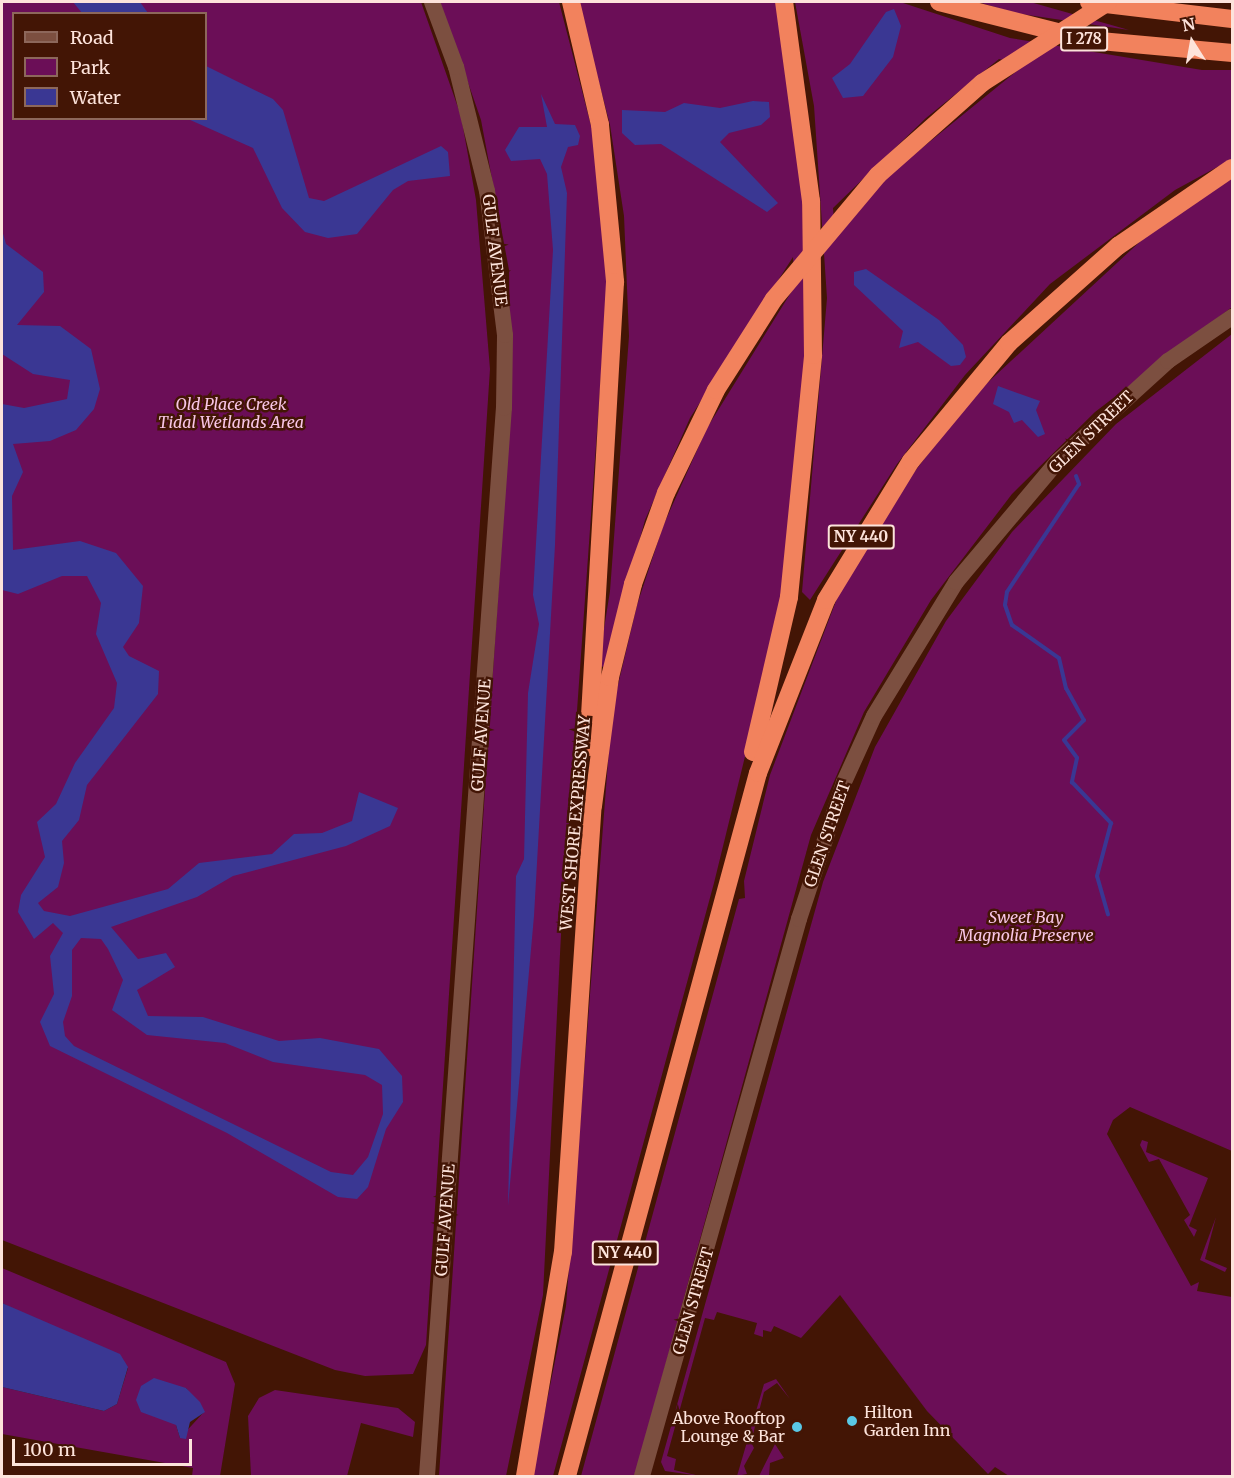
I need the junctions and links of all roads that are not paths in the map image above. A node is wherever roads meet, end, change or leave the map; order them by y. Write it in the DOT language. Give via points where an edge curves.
graph roads {
  1 [pos="432,2"];
  2 [pos="571,2"];
  3 [pos="784,2"];
  4 [pos="939,2"];
  5 [pos="1089,2"];
  6 [pos="1108,2"];
  7 [pos="1233,19"];
  8 [pos="1233,53"];
  9 [pos="1233,168"];
  10 [pos="1233,317"];
  11 [pos="588,878"];
  12 [pos="683,1033"];
  13 [pos="427,1476"];
  14 [pos="525,1476"];
  15 [pos="567,1476"];
  16 [pos="642,1476"];
  1 -- 13 [label="street, GULF AVENUE" via="456,67 487,191 505,335 504,408"];
  2 -- 11 [label="highway" via="604,148 616,312 583,812"];
  3 -- 12 [label="highway" via="800,96 812,230 813,355 804,475 779,653"];
  4 -- 8 [label="highway, I 278" via="1089,40"];
  5 -- 7 [label="highway"];
  6 -- 11 [label="highway, WEST SHORE EXPRESSWAY, bridge" via="982,83 878,174 774,299 703,414 633,584 600,734"];
  9 -- 12 [label="highway, NY 440" via="1137,231 1028,325 938,425 879,507 826,600 787,688"];
  10 -- 16 [label="street, GLEN STREET" via="1167,361 1058,461 956,582 874,716 844,782 799,919"];
  11 -- 14 [label="highway, WEST SHORE EXPRESSWAY" via="564,1241"];
  12 -- 15 [label="highway, NY 440"];
}
